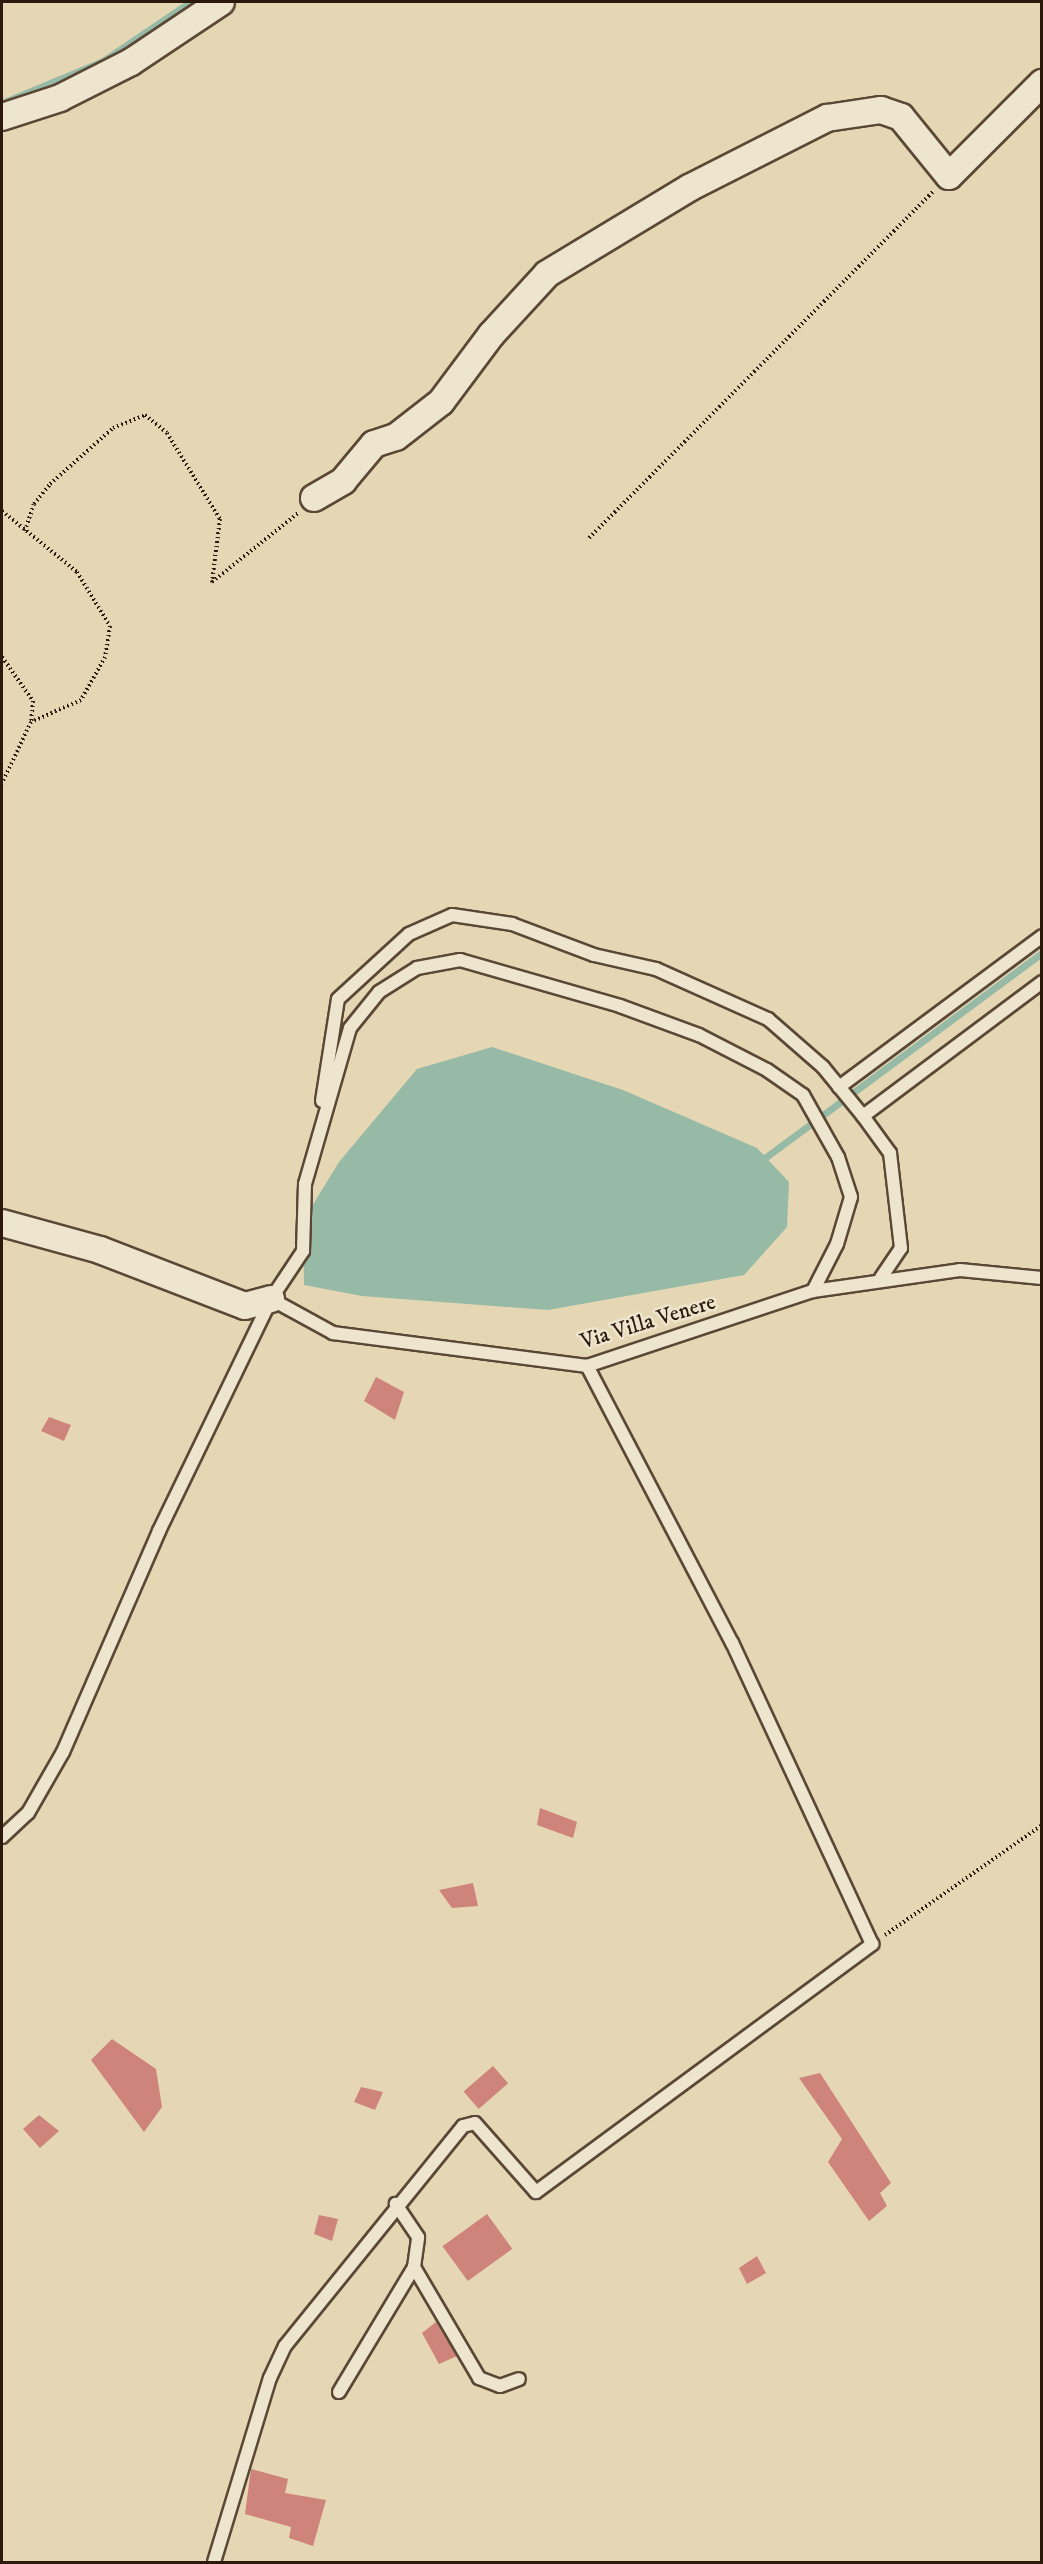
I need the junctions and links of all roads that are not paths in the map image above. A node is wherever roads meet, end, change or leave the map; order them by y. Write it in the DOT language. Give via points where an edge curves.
graph roads {
  1 [pos="221,2"];
  2 [pos="1041,83"];
  3 [pos="2,117"];
  4 [pos="314,498"];
  5 [pos="1041,936"];
  6 [pos="1041,982"];
  7 [pos="840,1088"];
  8 [pos="863,1116"];
  9 [pos="319,1132"];
  10 [pos="2,1223"];
  11 [pos="881,1278"];
  12 [pos="1041,1278"];
  13 [pos="813,1291"];
  14 [pos="271,1299"];
  15 [pos="587,1366"];
  16 [pos="2,1837"];
  17 [pos="396,2204"];
  18 [pos="414,2267"];
  19 [pos="519,2379"];
  20 [pos="339,2392"];
  21 [pos="214,2562"];
  1 -- 3 [label="street" via="131,62 60,98"];
  2 -- 4 [label="street" via="949,176 901,117 880,110 827,118 679,194 548,274 491,335 441,402 396,437 375,444 343,480"];
  5 -- 7 [label="lane"];
  6 -- 8 [label="lane"];
  7 -- 8 [label="lane"];
  7 -- 9 [label="lane" via="791,1037 734,1003 656,969 594,955 512,924 452,915 409,934 338,999"];
  8 -- 11 [label="lane" via="890,1153 901,1248"];
  9 -- 13 [label="lane" via="350,1028 379,992 417,969 460,960 610,1003 699,1035 802,1095 838,1157 851,1197 837,1244"];
  9 -- 14 [label="lane" via="305,1184 303,1251"];
  10 -- 14 [label="street" via="100,1250 245,1306"];
  11 -- 12 [label="lane, Via Villa Venere" via="960,1270"];
  11 -- 13 [label="lane, Via Villa Venere"];
  13 -- 15 [label="lane, Via Villa Venere"];
  14 -- 15 [label="lane, Via Villa Venere" via="333,1333"];
  14 -- 16 [label="lane" via="159,1531 63,1752 28,1813"];
  15 -- 17 [label="lane" via="732,1642 872,1944 536,2192 475,2124 463,2126"];
  17 -- 18 [label="lane" via="418,2237"];
  17 -- 21 [label="lane" via="285,2346 270,2378"];
  18 -- 19 [label="lane" via="478,2378 500,2386"];
  18 -- 20 [label="lane"];
}
